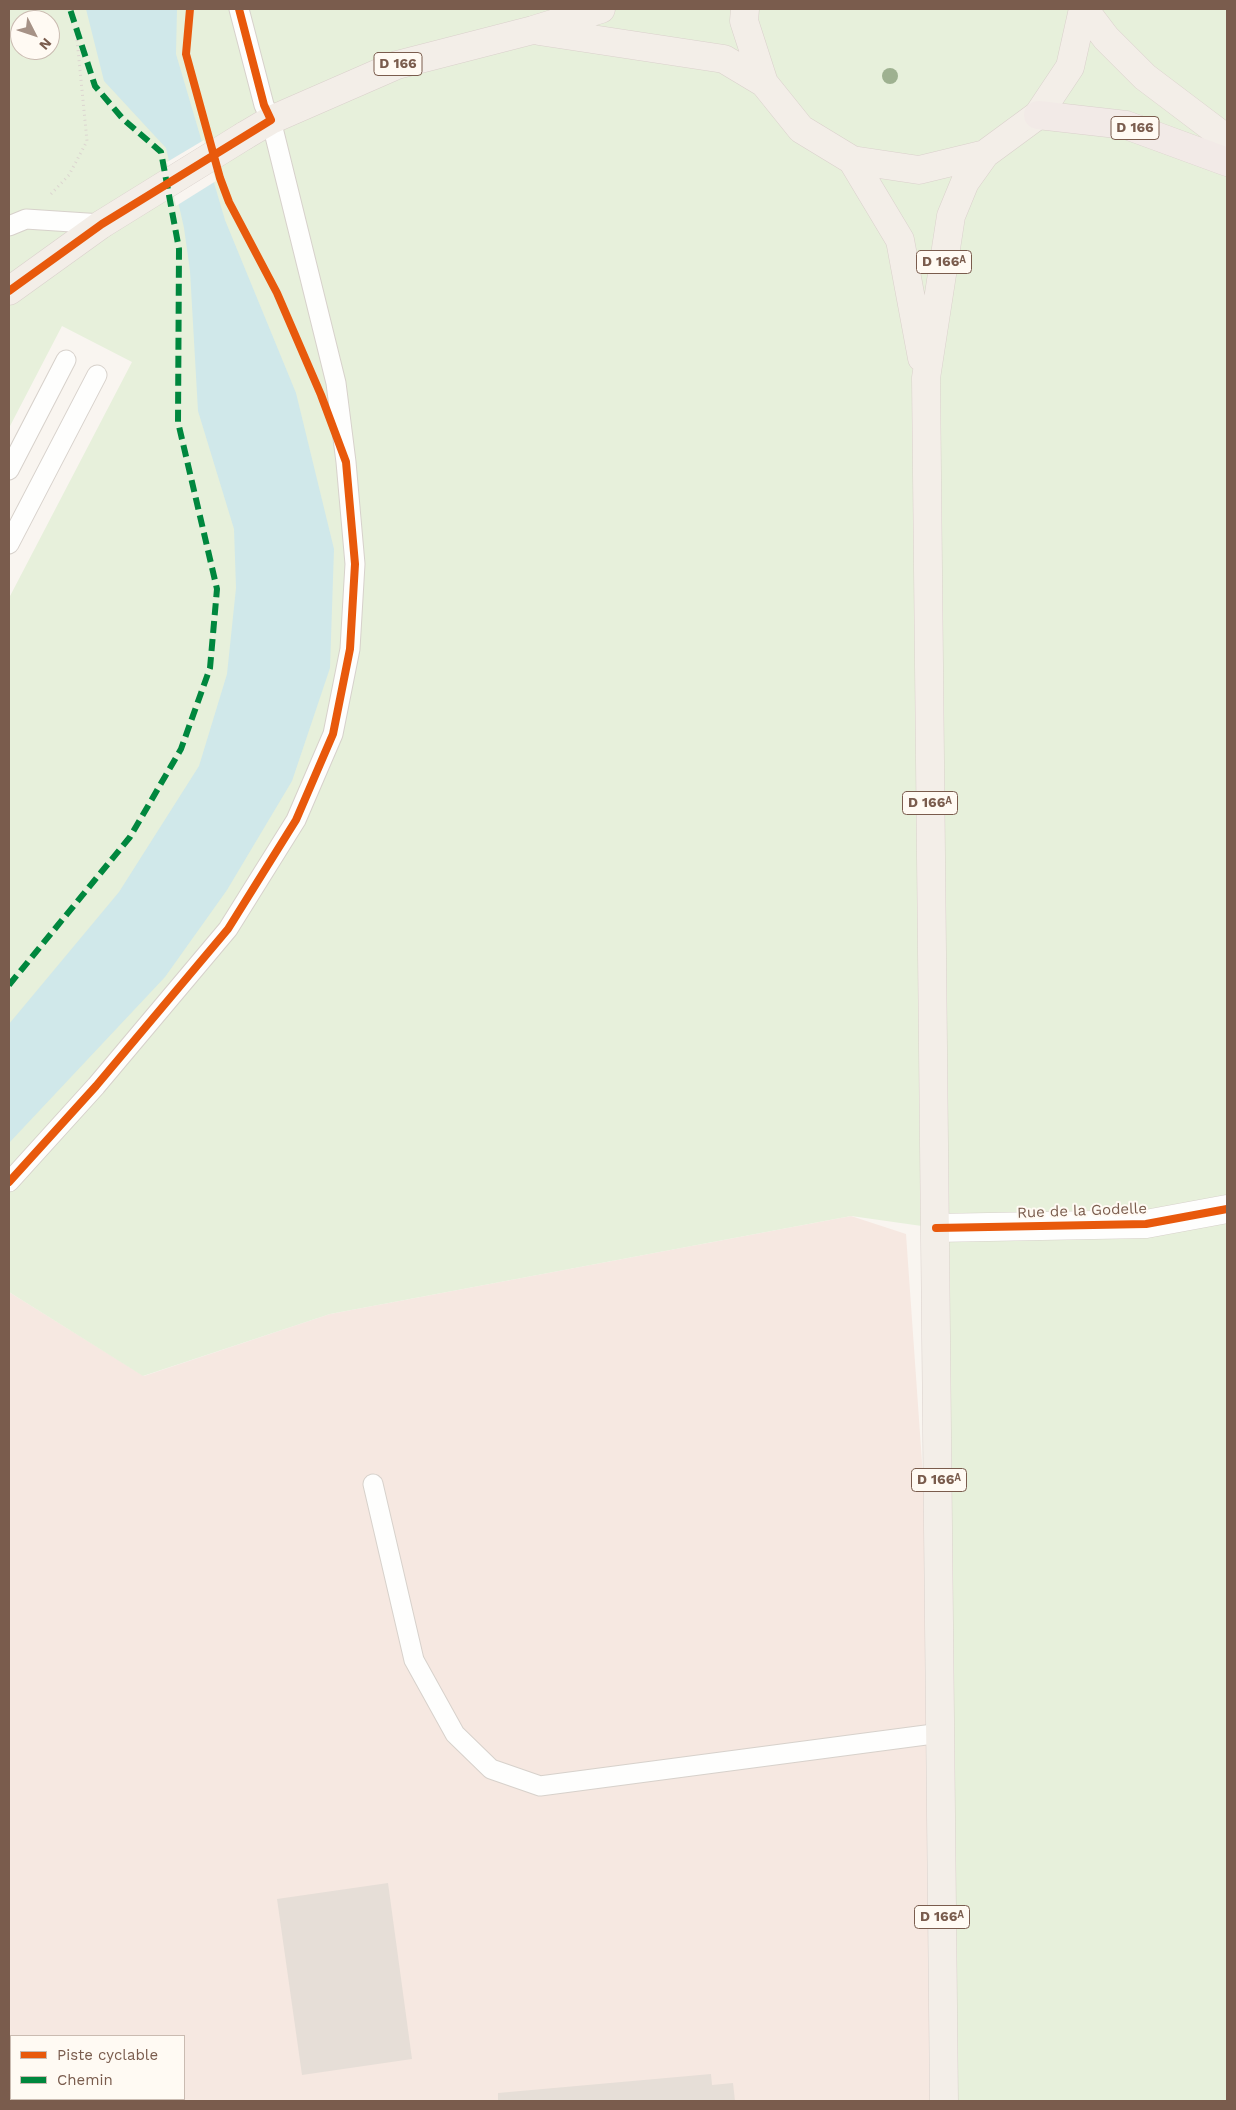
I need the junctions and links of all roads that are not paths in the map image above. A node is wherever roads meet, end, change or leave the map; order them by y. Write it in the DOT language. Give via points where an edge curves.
graph roads {
  1 [pos="239,9"];
  2 [pos="601,9"];
  3 [pos="745,9"];
  4 [pos="1083,9"];
  5 [pos="533,30"];
  6 [pos="764,83"];
  7 [pos="1038,115"];
  8 [pos="271,120"];
  9 [pos="1227,139"];
  10 [pos="985,154"];
  11 [pos="852,160"];
  12 [pos="1227,162"];
  13 [pos="18,222"];
  14 [pos="102,224"];
  15 [pos="9,291"];
  16 [pos="66,360"];
  17 [pos="97,375"];
  18 [pos="926,378"];
  19 [pos="9,470"];
  20 [pos="9,544"];
  21 [pos="9,1182"];
  22 [pos="1227,1209"];
  23 [pos="936,1228"];
  24 [pos="373,1484"];
  25 [pos="941,1732"];
  26 [pos="944,2101"];
  1 -- 8 [label="lane" via="264,106"];
  2 -- 5 [label="main road, D 166"];
  3 -- 6 [label="main road" via="744,22"];
  4 -- 7 [label="main road" via="1070,67"];
  4 -- 9 [label="main road" via="1106,38 1145,77"];
  5 -- 6 [label="main road, D 166" via="724,59"];
  5 -- 8 [label="main road, D 166" via="397,65"];
  6 -- 11 [label="main road" via="801,129"];
  7 -- 10 [label="main road"];
  7 -- 12 [label="highway, D 166" via="1126,125"];
  8 -- 14 [label="main road, D 166, bridge"];
  8 -- 21 [label="lane" via="336,383 346,462 354,574 350,649 333,734 296,820 228,930 96,1086"];
  10 -- 11 [label="main road" via="919,170"];
  10 -- 18 [label="main road, D 166ᴬ" via="965,182 952,216"];
  11 -- 18 [label="main road, D 166ᴬ" via="900,240"];
  13 -- 14 [label="lane"];
  14 -- 15 [label="main road, D 166"];
  16 -- 19 [label="lane"];
  17 -- 20 [label="lane"];
  18 -- 23 [label="main road, D 166ᴬ"];
  22 -- 23 [label="street, Rue de la Godelle" via="1146,1224"];
  23 -- 25 [label="main road, D 166ᴬ"];
  24 -- 25 [label="lane" via="414,1660 455,1734 491,1769 540,1786"];
  25 -- 26 [label="main road, D 166ᴬ"];
}
